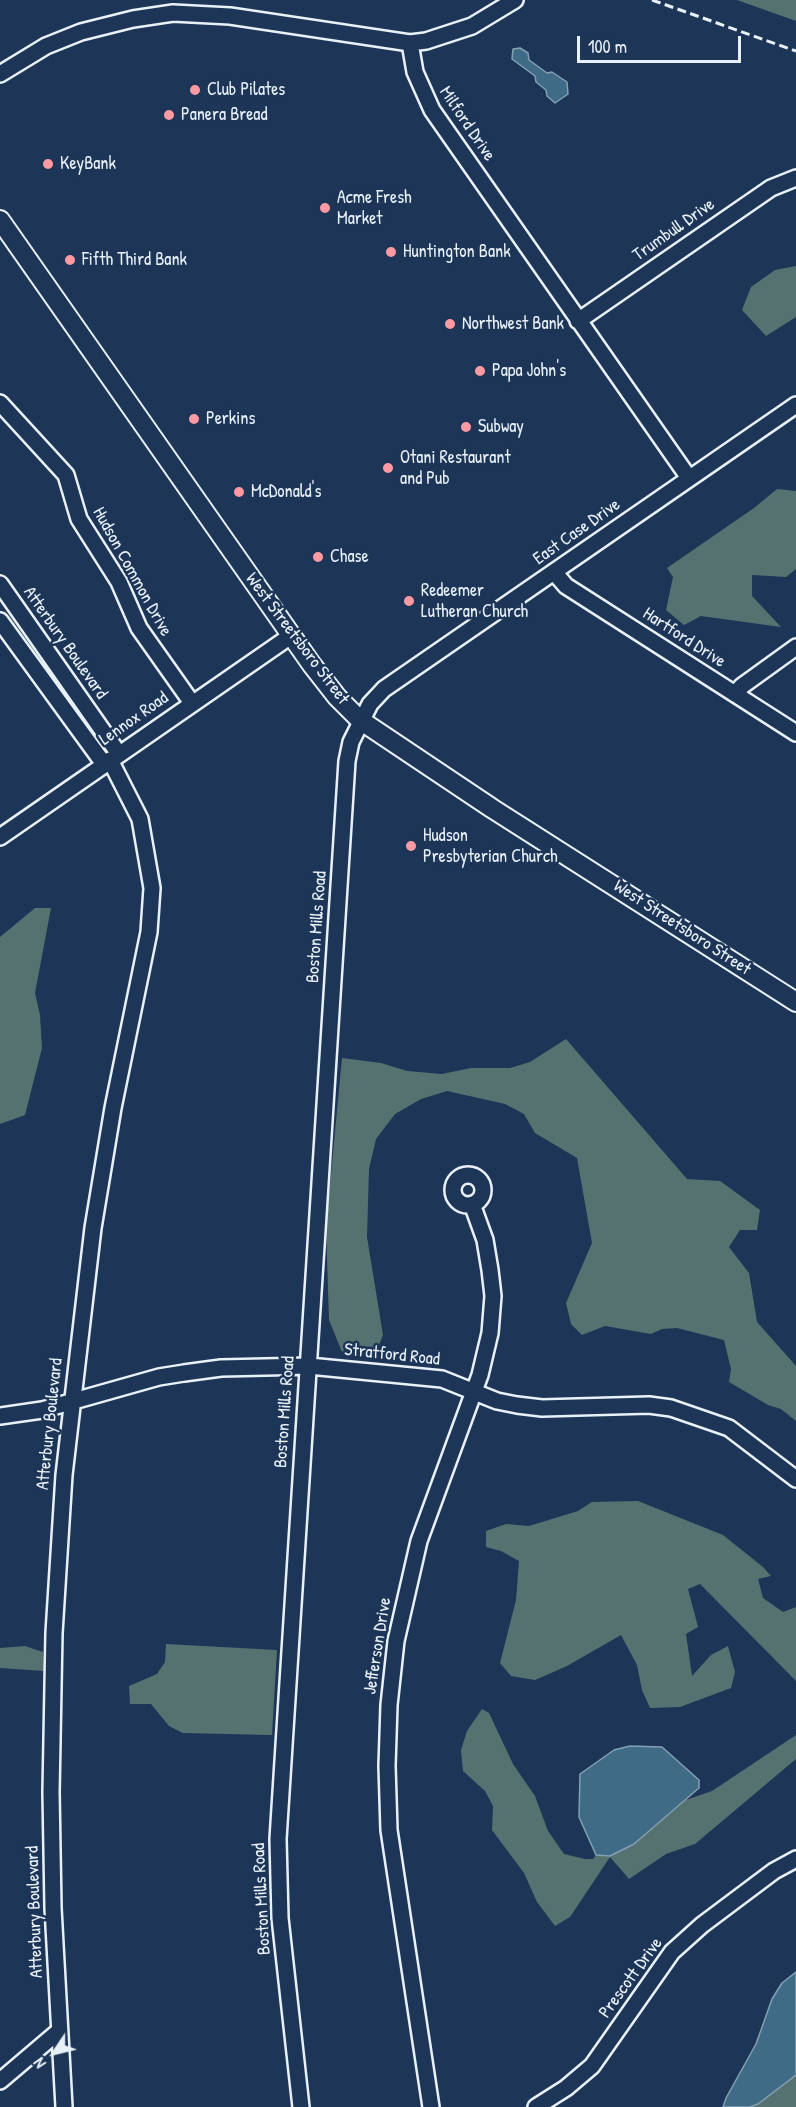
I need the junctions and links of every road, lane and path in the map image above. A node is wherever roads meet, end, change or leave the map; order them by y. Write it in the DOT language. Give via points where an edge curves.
graph roads {
  1 [pos="515,0"];
  2 [pos="410,43"];
  3 [pos="0,74"];
  4 [pos="796,178"];
  5 [pos="0,220"];
  6 [pos="578,321"];
  7 [pos="0,403"];
  8 [pos="796,405"];
  9 [pos="689,478"];
  10 [pos="554,572"];
  11 [pos="0,584"];
  12 [pos="0,621"];
  13 [pos="292,635"];
  14 [pos="796,647"];
  15 [pos="735,694"];
  16 [pos="192,703"];
  17 [pos="360,720"];
  18 [pos="796,734"];
  19 [pos="111,760"];
  20 [pos="0,837"];
  21 [pos="796,1002"];
  22 [pos="472,1204"];
  23 [pos="309,1366"];
  24 [pos="474,1391"];
  25 [pos="71,1402"];
  26 [pos="0,1416"];
  27 [pos="796,1479"];
  28 [pos="796,1858"];
  29 [pos="59,2031"];
  30 [pos="0,2081"];
  31 [pos="64,2107"];
  32 [pos="301,2107"];
  33 [pos="431,2107"];
  34 [pos="536,2107"];
  1 -- 2 [label="street" via="472,26"];
  2 -- 3 [label="street" via="230,16 173,13 81,32 46,46"];
  2 -- 6 [label="street, Milford Drive" via="415,72 432,110"];
  4 -- 6 [label="street, Trumbull Drive" via="771,188"];
  5 -- 13 [label="main road, West Streetsboro Street"];
  6 -- 9 [label="street, Milford Drive"];
  7 -- 16 [label="street, Hudson Common Drive" via="63,471 79,519 119,582 139,628"];
  8 -- 9 [label="street, East Case Drive"];
  9 -- 10 [label="street, East Case Drive"];
  10 -- 15 [label="street, Hartford Drive" via="566,586"];
  10 -- 17 [label="street, East Case Drive" via="384,690"];
  11 -- 19 [label="street, Atterbury Boulevard"];
  12 -- 19 [label="street, Atterbury Boulevard"];
  13 -- 16 [label="street, Lennox Road"];
  13 -- 17 [label="main road, West Streetsboro Street" via="337,697"];
  14 -- 15 [label="street"];
  15 -- 18 [label="street, Hartford Drive"];
  16 -- 19 [label="street, Lennox Road"];
  17 -- 21 [label="main road, West Streetsboro Street" via="493,810"];
  17 -- 23 [label="street, Boston Mills Road" via="347,761"];
  19 -- 20 [label="street, Lennox Road"];
  19 -- 25 [label="street, Atterbury Boulevard" via="142,828 152,879 151,919 112,1108"];
  22 -- 24 [label="street, Jefferson Drive" via="485,1239 493,1296 490,1333"];
  23 -- 24 [label="street, Stratford Road" via="424,1376"];
  23 -- 25 [label="street, Stratford Road" via="184,1373"];
  23 -- 32 [label="street, Boston Mills Road" via="278,1849 280,1918"];
  24 -- 27 [label="street, Stratford Road" via="496,1401 542,1408 649,1405 694,1413 750,1441"];
  24 -- 33 [label="street, Jefferson Drive" via="419,1541 400,1618 389,1706 387,1787 392,1852"];
  25 -- 26 [label="street, Stratford Road"];
  25 -- 29 [label="street, Atterbury Boulevard" via="57,1573 51,1781 52,1908"];
  28 -- 34 [label="street, Prescott Drive" via="774,1870 672,1952 592,2066"];
  29 -- 30 [label="street"];
  29 -- 31 [label="street, Atterbury Boulevard"];
}
